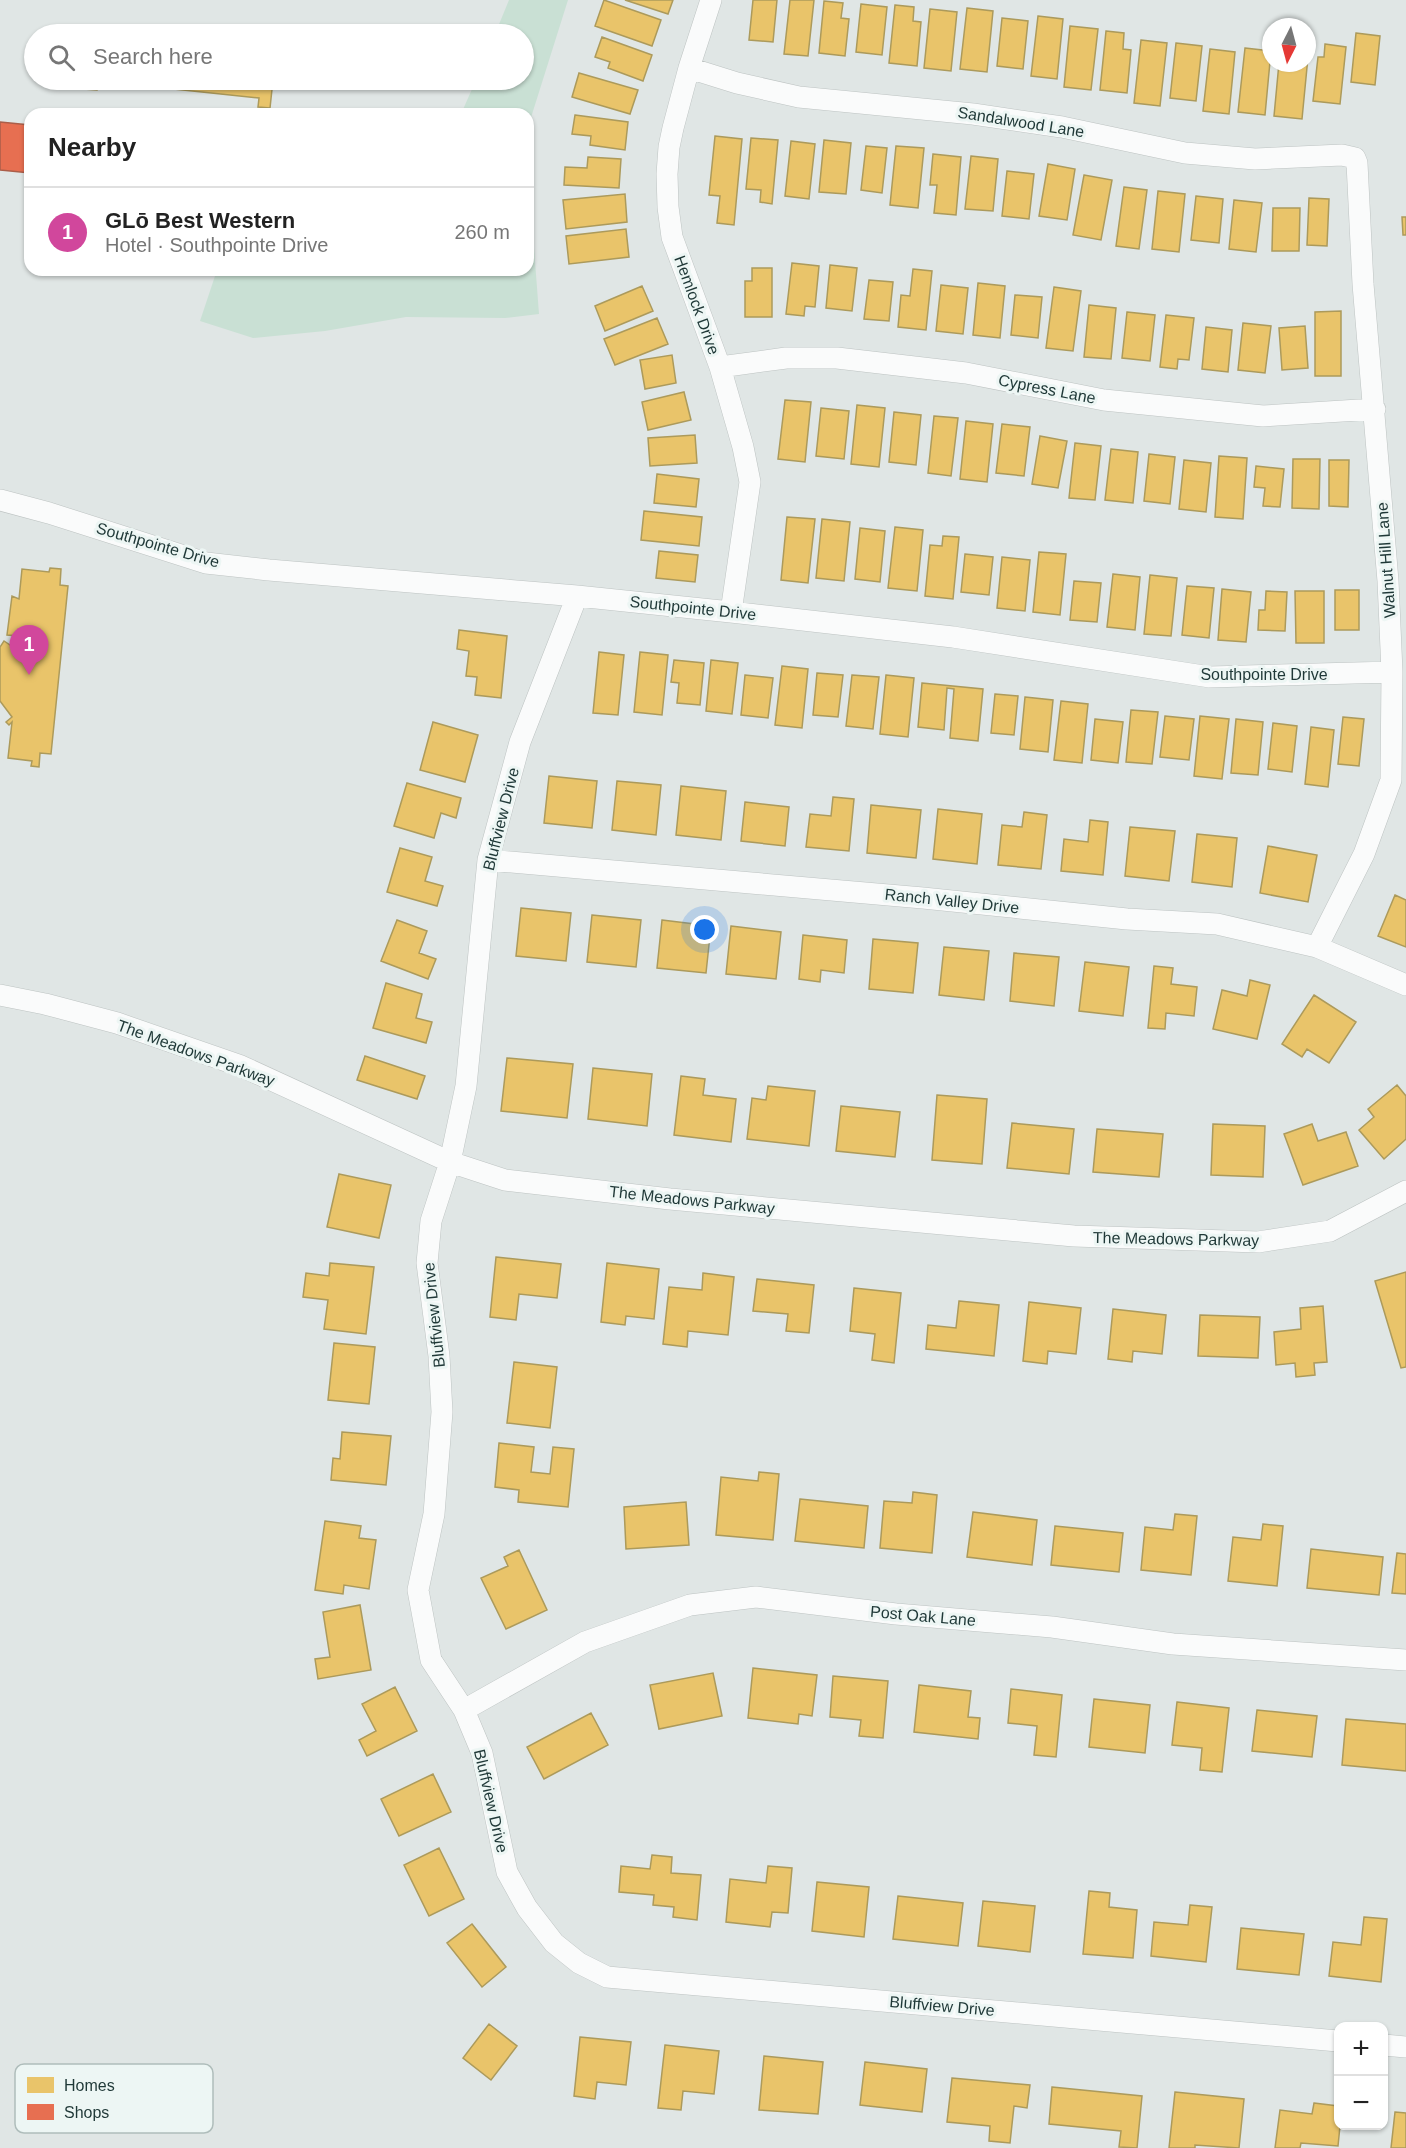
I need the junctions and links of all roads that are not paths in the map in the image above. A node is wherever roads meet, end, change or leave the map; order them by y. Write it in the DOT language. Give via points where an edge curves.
graph roads {
  1 [pos="711,0"];
  2 [pos="689,69"];
  3 [pos="1355,158"];
  4 [pos="720,367"];
  5 [pos="1375,409"];
  6 [pos="0,500"];
  7 [pos="577,596"];
  8 [pos="731,612"];
  9 [pos="1392,672"];
  10 [pos="488,860"];
  11 [pos="1317,947"];
  12 [pos="1406,985"];
  13 [pos="0,995"];
  14 [pos="450,1162"];
  15 [pos="1406,1191"];
  16 [pos="1406,1660"];
  17 [pos="464,1710"];
  18 [pos="1334,2041"];
  19 [pos="1388,2045"];
  20 [pos="1406,2047"];
  1 -- 2 [label="street, Hemlock Drive"];
  2 -- 3 [label="street, Sandalwood Lane" via="799,97 973,114 1062,127 1185,153 1255,159 1342,155"];
  2 -- 4 [label="street, Hemlock Drive" via="669,147 668,207 672,237"];
  3 -- 5 [label="street, Walnut Hill Lane"];
  4 -- 5 [label="street, Cypress Lane" via="786,358 837,358 966,373 1104,400 1263,416"];
  4 -- 8 [label="street, Hemlock Drive" via="750,482"];
  5 -- 9 [label="street, Walnut Hill Lane"];
  6 -- 7 [label="street, Southpointe Drive" via="206,563"];
  7 -- 8 [label="street, Southpointe Drive"];
  7 -- 10 [label="street, Bluffview Drive" via="520,742"];
  8 -- 9 [label="street, Southpointe Drive" via="953,637 1210,677"];
  9 -- 11 [label="street, Walnut Hill Lane" via="1391,780 1365,854"];
  10 -- 11 [label="street, Ranch Valley Drive" via="1217,924"];
  10 -- 14 [label="street, Bluffview Drive" via="466,1086"];
  11 -- 12 [label="street, Ranch Valley Drive"];
  13 -- 14 [label="street, The Meadows Parkway" via="117,1023 241,1066"];
  14 -- 15 [label="street, The Meadows Parkway" via="505,1180 670,1199 1074,1236 1258,1242 1330,1232"];
  14 -- 17 [label="street, Bluffview Drive" via="431,1221 427,1249 442,1412 434,1514 418,1590 431,1660"];
  16 -- 17 [label="street, Post Oak Lane" via="1173,1644 1052,1627 756,1597 690,1605 585,1641"];
  17 -- 18 [label="street, Bluffview Drive" via="482,1753 507,1872 527,1908 554,1943 579,1963 607,1977"];
  19 -- 20 [label="street"];
}
